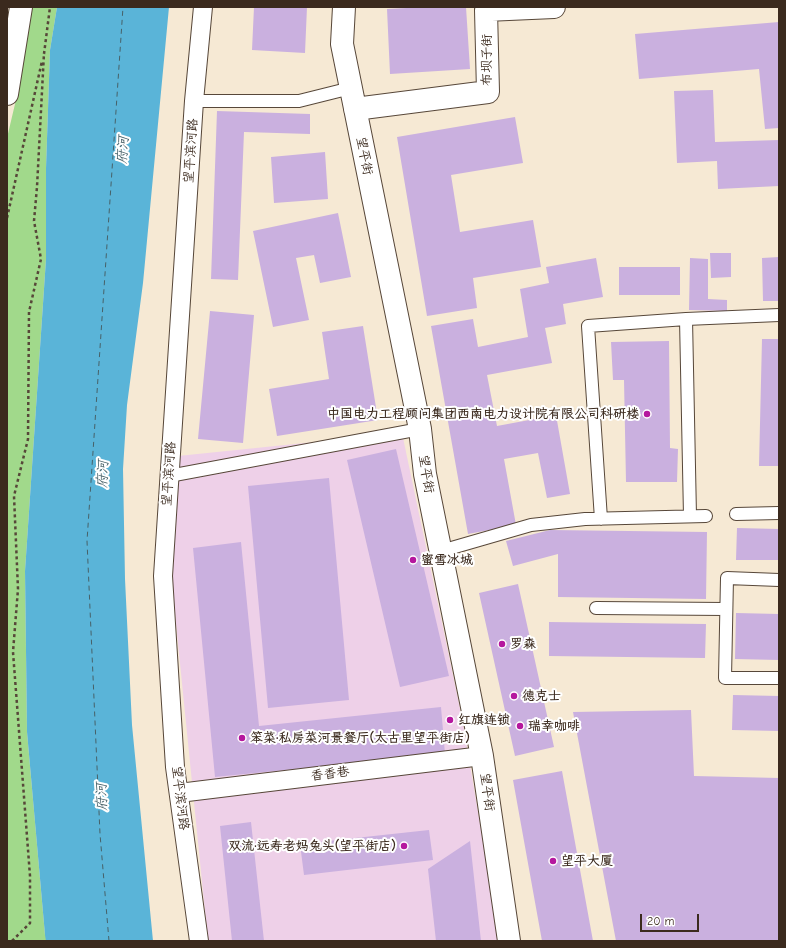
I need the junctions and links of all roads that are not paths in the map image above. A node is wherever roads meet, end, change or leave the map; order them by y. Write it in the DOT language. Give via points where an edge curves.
graph roads {
  1 [pos="21,7"];
  2 [pos="203,7"];
  3 [pos="344,7"];
  4 [pos="554,7"];
  5 [pos="350,88"];
  6 [pos="7,94"];
  7 [pos="194,101"];
  8 [pos="355,109"];
  9 [pos="779,315"];
  10 [pos="686,319"];
  11 [pos="420,429"];
  12 [pos="169,476"];
  13 [pos="779,513"];
  14 [pos="736,514"];
  15 [pos="690,516"];
  16 [pos="706,516"];
  17 [pos="601,519"];
  18 [pos="441,552"];
  19 [pos="779,580"];
  20 [pos="596,608"];
  21 [pos="726,609"];
  22 [pos="779,678"];
  23 [pos="482,756"];
  24 [pos="179,793"];
  25 [pos="199,941"];
  26 [pos="509,941"];
  1 -- 6 [label="street"];
  2 -- 7 [label="street, 望平滨河路"];
  3 -- 5 [label="street, 望平街" via="342,44"];
  4 -- 8 [label="street, 布坝子街" via="486,10 488,92"];
  5 -- 7 [label="lane" via="299,101"];
  5 -- 8 [label="street, 望平街"];
  7 -- 12 [label="street, 望平滨河路"];
  8 -- 11 [label="street, 望平街"];
  9 -- 10 [label="lane"];
  10 -- 15 [label="lane"];
  10 -- 17 [label="lane" via="588,326"];
  11 -- 12 [label="lane"];
  11 -- 18 [label="street, 望平街"];
  12 -- 24 [label="street, 望平滨河路" via="162,576"];
  13 -- 14 [label="lane"];
  15 -- 16 [label="lane"];
  15 -- 17 [label="lane"];
  17 -- 18 [label="lane" via="531,524"];
  18 -- 23 [label="street, 望平街"];
  19 -- 21 [label="lane" via="727,578"];
  20 -- 21 [label="lane"];
  21 -- 22 [label="lane" via="725,678"];
  23 -- 24 [label="street, 香香巷"];
  23 -- 26 [label="street, 望平街"];
  24 -- 25 [label="street, 望平滨河路"];
}
